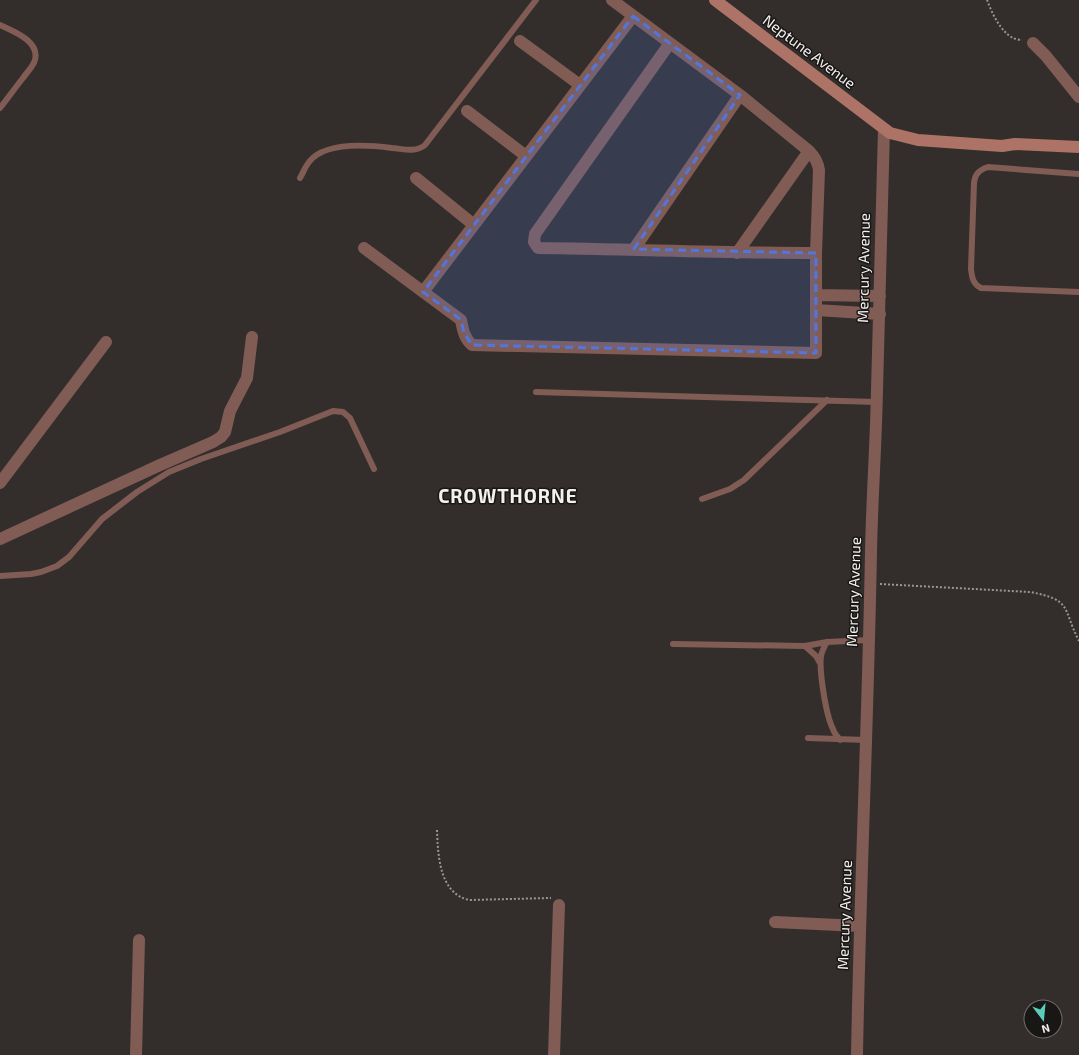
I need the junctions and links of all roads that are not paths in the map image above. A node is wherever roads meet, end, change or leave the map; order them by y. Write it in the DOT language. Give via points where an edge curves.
graph roads {
  1 [pos="536,0"];
  2 [pos="612,0"];
  3 [pos="715,0"];
  4 [pos="633,16"];
  5 [pos="0,26"];
  6 [pos="520,41"];
  7 [pos="670,43"];
  8 [pos="1033,43"];
  9 [pos="580,86"];
  10 [pos="740,96"];
  11 [pos="1079,97"];
  12 [pos="0,108"];
  13 [pos="467,110"];
  14 [pos="884,129"];
  15 [pos="1002,146"];
  16 [pos="1079,147"];
  17 [pos="809,151"];
  18 [pos="1079,154"];
  19 [pos="526,156"];
  20 [pos="1079,174"];
  21 [pos="300,178"];
  22 [pos="416,178"];
  23 [pos="474,225"];
  24 [pos="364,248"];
  25 [pos="634,249"];
  26 [pos="737,253"];
  27 [pos="816,253"];
  28 [pos="423,292"];
  29 [pos="1079,292"];
  30 [pos="816,295"];
  31 [pos="880,296"];
  32 [pos="867,304"];
  33 [pos="816,310"];
  34 [pos="880,314"];
  35 [pos="252,337"];
  36 [pos="106,342"];
  37 [pos="536,392"];
  38 [pos="828,400"];
  39 [pos="877,402"];
  40 [pos="374,468"];
  41 [pos="0,483"];
  42 [pos="702,499"];
  43 [pos="0,539"];
  44 [pos="0,576"];
  45 [pos="869,640"];
  46 [pos="827,642"];
  47 [pos="673,644"];
  48 [pos="805,646"];
  49 [pos="821,664"];
  50 [pos="808,738"];
  51 [pos="840,740"];
  52 [pos="866,740"];
  53 [pos="559,905"];
  54 [pos="775,922"];
  55 [pos="860,926"];
  56 [pos="139,940"];
  57 [pos="136,1055"];
  58 [pos="554,1055"];
  59 [pos="857,1055"];
  1 -- 21 [label="lane" via="422,148 329,149 310,161"];
  2 -- 4 [label="street"];
  3 -- 14 [label="main road, Neptune Avenue"];
  4 -- 7 [label="street"];
  4 -- 9 [label="street"];
  5 -- 12 [label="lane" via="13,31 30,43 36,56 31,67"];
  6 -- 9 [label="street"];
  7 -- 10 [label="street"];
  7 -- 25 [label="street" via="535,234 534,242 538,248"];
  8 -- 11 [label="street"];
  9 -- 19 [label="street"];
  10 -- 17 [label="street"];
  10 -- 25 [label="street"];
  13 -- 19 [label="street"];
  14 -- 15 [label="main road, Neptune Avenue" via="918,140"];
  14 -- 31 [label="street, Mercury Avenue"];
  15 -- 16 [label="main road" via="1015,144"];
  15 -- 18 [label="main road" via="1011,149"];
  17 -- 26 [label="street"];
  17 -- 27 [label="street" via="819,170"];
  19 -- 23 [label="street"];
  20 -- 29 [label="lane" via="988,167 978,172 974,183 971,269 974,282 982,288"];
  22 -- 23 [label="street"];
  23 -- 28 [label="street"];
  24 -- 28 [label="street"];
  25 -- 26 [label="street"];
  26 -- 27 [label="street"];
  27 -- 30 [label="street"];
  28 -- 33 [label="street" via="461,320 467,341 472,345 816,353"];
  30 -- 32 [label="street"];
  30 -- 33 [label="street"];
  31 -- 32 [label="street"];
  31 -- 34 [label="street, Mercury Avenue"];
  32 -- 33 [label="street"];
  32 -- 34 [label="street"];
  34 -- 39 [label="street, Mercury Avenue"];
  35 -- 43 [label="street" via="247,378 230,411 225,432 221,437"];
  36 -- 41 [label="street"];
  37 -- 38 [label="lane"];
  38 -- 39 [label="lane"];
  38 -- 42 [label="lane" via="744,480 730,489"];
  39 -- 45 [label="street, Mercury Avenue"];
  40 -- 44 [label="lane" via="350,418 342,412 333,411 169,472 137,492 102,519 69,557 57,566 31,574"];
  45 -- 46 [label="lane"];
  45 -- 52 [label="street, Mercury Avenue"];
  46 -- 48 [label="lane"];
  46 -- 49 [label="lane" via="823,648"];
  47 -- 48 [label="lane"];
  48 -- 49 [label="lane"];
  49 -- 51 [label="lane" via="828,715"];
  50 -- 51 [label="lane"];
  51 -- 52 [label="lane"];
  52 -- 55 [label="street, Mercury Avenue"];
  53 -- 58 [label="street"];
  54 -- 55 [label="street"];
  55 -- 59 [label="street, Mercury Avenue"];
  56 -- 57 [label="street"];
}
